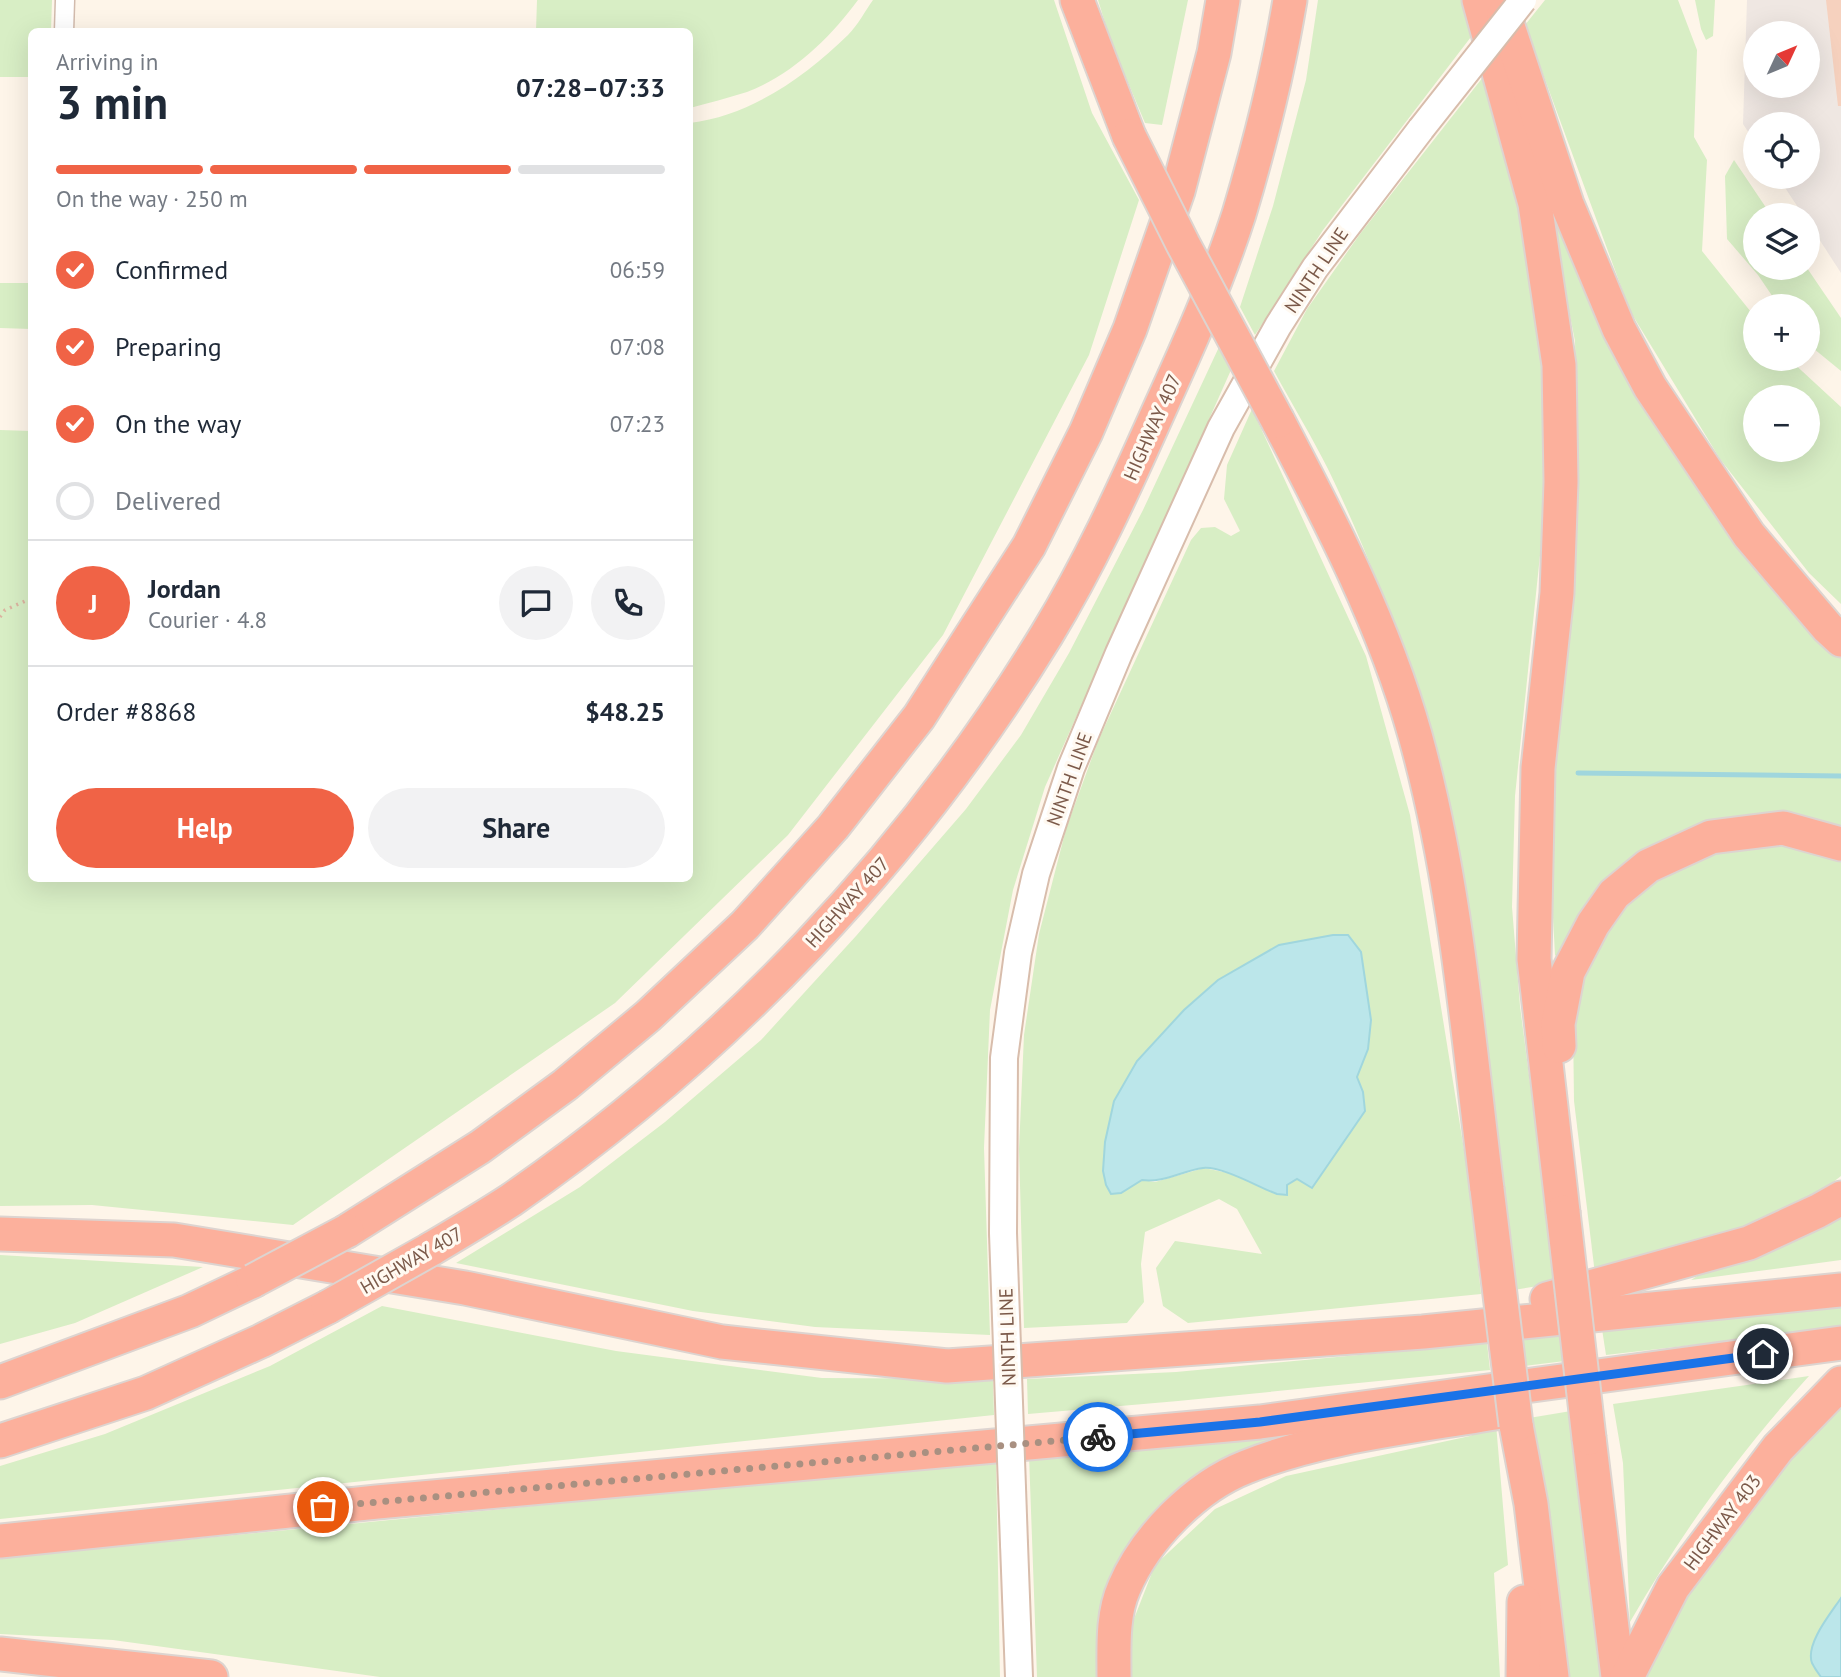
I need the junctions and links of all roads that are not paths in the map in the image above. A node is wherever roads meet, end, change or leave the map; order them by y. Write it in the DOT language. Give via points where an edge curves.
graph roads {
  1 [pos="65,0"];
  2 [pos="1077,0"];
  3 [pos="1223,0"];
  4 [pos="1290,0"];
  5 [pos="1479,0"];
  6 [pos="1500,0"];
  7 [pos="1523,0"];
  8 [pos="64,28"];
  9 [pos="1841,640"];
  10 [pos="1841,844"];
  11 [pos="1841,1198"];
  12 [pos="1563,1212"];
  13 [pos="0,1234"];
  14 [pos="1841,1290"];
  15 [pos="1423,1332"];
  16 [pos="1841,1343"];
  17 [pos="1659,1369"];
  18 [pos="0,1382"];
  19 [pos="1841,1383"];
  20 [pos="0,1441"];
  21 [pos="1523,1495"];
  22 [pos="0,1541"];
  23 [pos="0,1654"];
  24 [pos="211,1677"];
  25 [pos="1019,1677"];
  26 [pos="1114,1677"];
  27 [pos="1523,1677"];
  28 [pos="1552,1677"];
  29 [pos="1618,1677"];
  30 [pos="1627,1677"];
  1 -- 8 [label="street"];
  2 -- 21 [label="highway, bridge" via="1129,136 1367,598 1415,733 1451,908"];
  3 -- 18 [label="highway, bridge" via="1178,191 1130,329 1086,432 1029,546 919,717 833,827 754,916 648,1016 491,1139 347,1231 253,1281 190,1311"];
  4 -- 20 [label="highway, HIGHWAY 407, bridge" via="1238,215 1192,337 1111,518 1048,633 981,736 902,840 822,932 715,1037 617,1122 509,1201 261,1341 146,1393"];
  5 -- 12 [label="highway" via="1535,204 1559,365 1562,482 1557,593 1538,768 1534,959"];
  6 -- 9 [label="highway" via="1567,204 1593,271 1650,387 1749,535"];
  7 -- 25 [label="main road, NINTH LINE, bridge" via="1315,268 1221,428 1071,768 1036,874 1018,953 1004,1058 1003,1233"];
  10 -- 12 [label="highway" via="1783,828 1711,836 1648,866 1614,894 1568,972 1558,1024"];
  11 -- 15 [label="highway" via="1749,1243"];
  12 -- 29 [label="highway, bridge"];
  13 -- 15 [label="highway" via="174,1240 465,1288 722,1342 947,1366"];
  14 -- 15 [label="highway"];
  16 -- 17 [label="highway"];
  17 -- 22 [label="highway" via="1260,1422 405,1499"];
  17 -- 26 [label="highway" via="1643,1387 1322,1443 1244,1467 1169,1520 1143,1553 1123,1589 1114,1633"];
  19 -- 30 [label="highway, HIGHWAY 403" via="1778,1448 1673,1587"];
  21 -- 27 [label="highway"];
  21 -- 28 [label="highway"];
  23 -- 24 [label="highway"];
}
